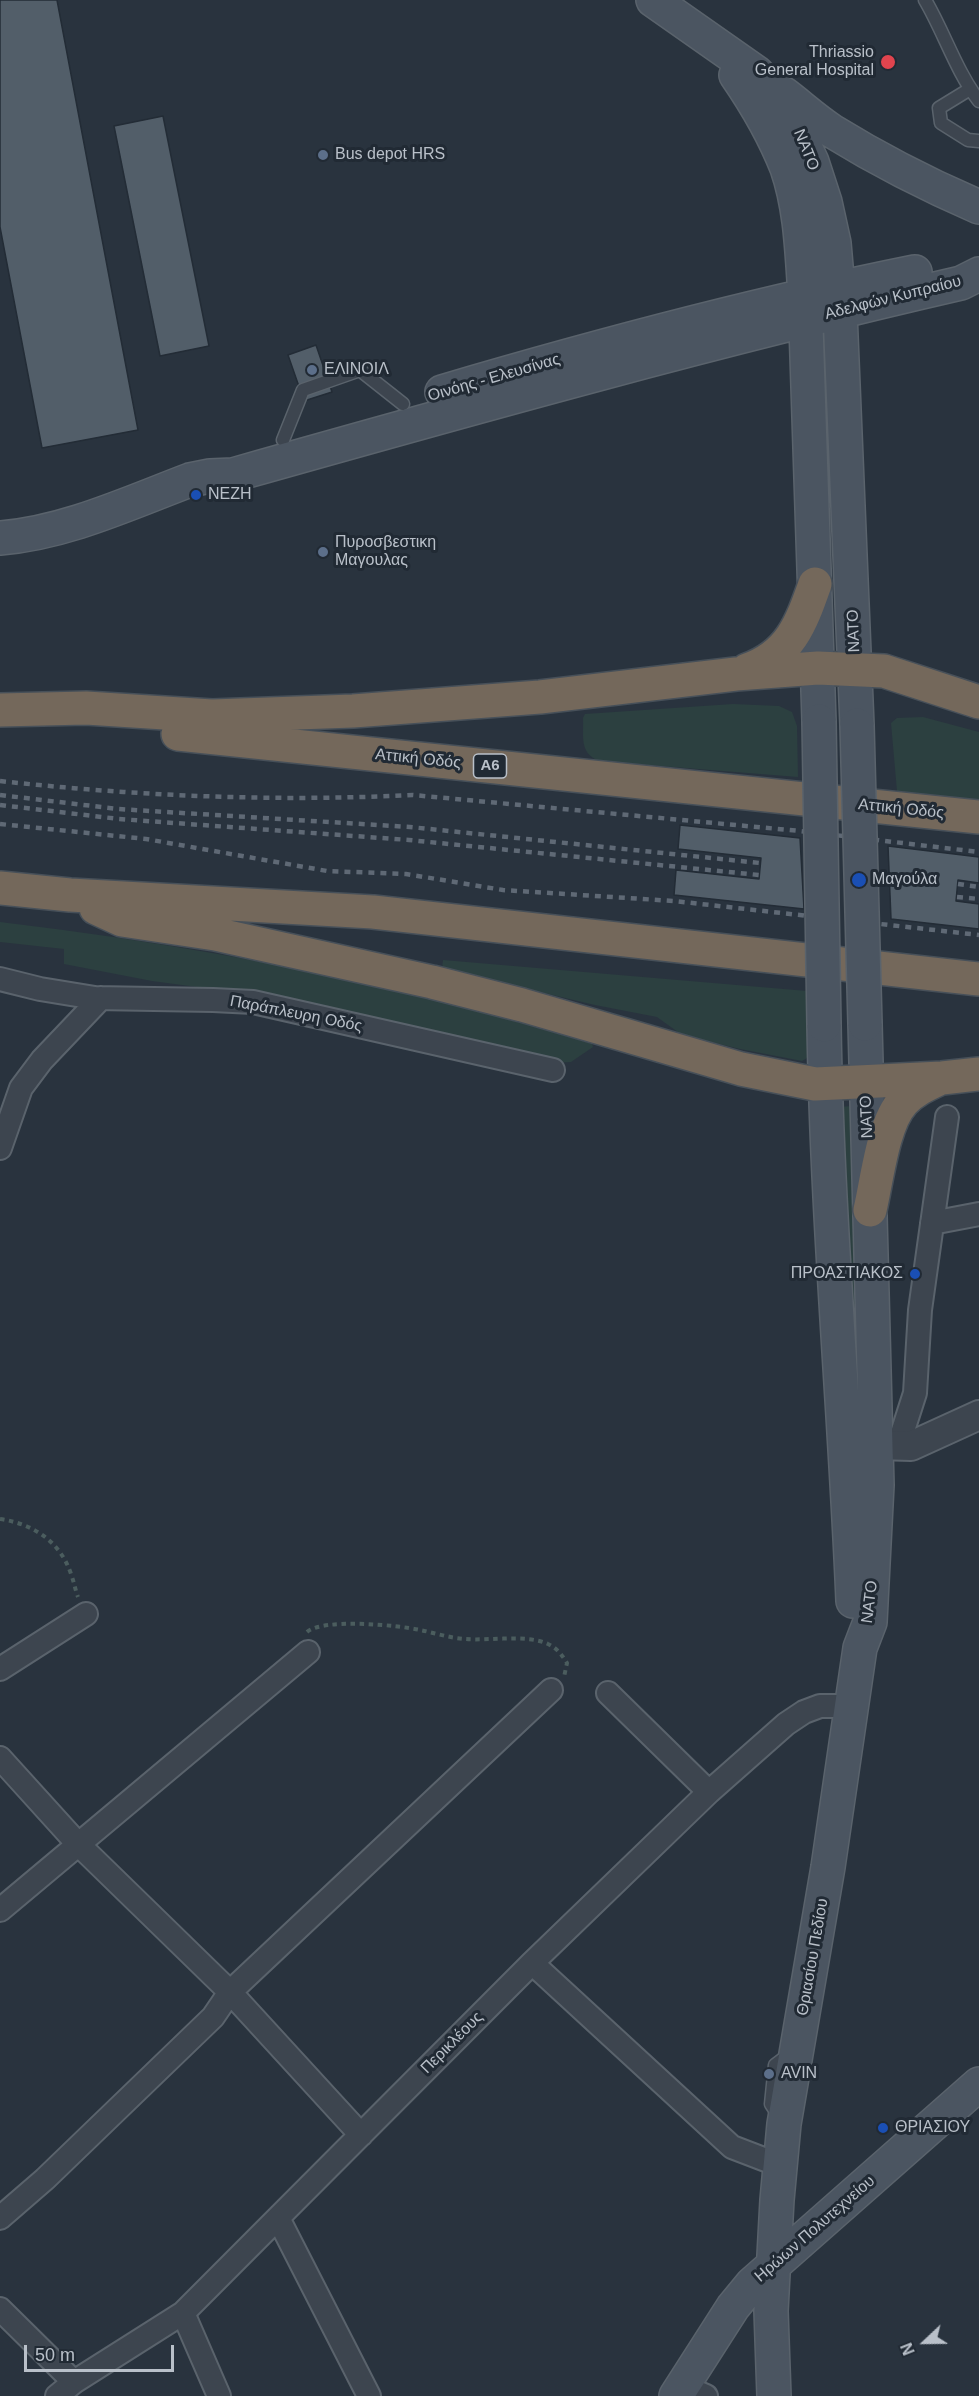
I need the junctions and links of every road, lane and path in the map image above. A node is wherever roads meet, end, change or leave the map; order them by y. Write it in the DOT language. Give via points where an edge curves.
graph roads {
  1 [pos="653,0"];
  2 [pos="925,0"];
  3 [pos="693,30"];
  4 [pos="757,73"];
  5 [pos="970,89"];
  6 [pos="979,101"];
  7 [pos="979,141"];
  8 [pos="979,207"];
  9 [pos="979,264"];
  10 [pos="979,274"];
  11 [pos="839,300"];
  12 [pos="806,308"];
  13 [pos="750,334"];
  14 [pos="808,382"];
  15 [pos="403,404"];
  16 [pos="284,440"];
  17 [pos="190,480"];
  18 [pos="0,538"];
  19 [pos="815,584"];
  20 [pos="818,668"];
  21 [pos="855,670"];
  22 [pos="736,674"];
  23 [pos="979,702"];
  24 [pos="0,710"];
  25 [pos="0,716"];
  26 [pos="979,817"];
  27 [pos="0,888"];
  28 [pos="70,895"];
  29 [pos="0,979"];
  30 [pos="979,979"];
  31 [pos="101,998"];
  32 [pos="553,1070"];
  33 [pos="979,1074"];
  34 [pos="942,1078"];
  35 [pos="866,1082"];
  36 [pos="825,1085"];
  37 [pos="947,1117"];
  38 [pos="0,1148"];
  39 [pos="870,1210"];
  40 [pos="979,1214"];
  41 [pos="932,1223"];
  42 [pos="979,1414"];
  43 [pos="887,1445"];
  44 [pos="0,1519"];
  45 [pos="86,1614"];
  46 [pos="860,1648"];
  47 [pos="308,1652"];
  48 [pos="0,1669"];
  49 [pos="551,1690"];
  50 [pos="608,1693"];
  51 [pos="851,1706"];
  52 [pos="0,1758"];
  53 [pos="709,1792"];
  54 [pos="78,1843"];
  55 [pos="0,1910"];
  56 [pos="532,1963"];
  57 [pos="230,1992"];
  58 [pos="979,2084"];
  59 [pos="361,2135"];
  60 [pos="779,2165"];
  61 [pos="0,2218"];
  62 [pos="278,2218"];
  63 [pos="773,2266"];
  64 [pos="0,2309"];
  65 [pos="183,2313"];
  66 [pos="66,2389"];
  67 [pos="688,2393"];
  68 [pos="219,2396"];
  69 [pos="369,2396"];
  70 [pos="774,2396"];
  71 [pos="793,2396"];
  1 -- 3 [label="main road, ΝΑΤΟ"];
  2 -- 5 [label="lane"];
  3 -- 4 [label="main road, ΝΑΤΟ"];
  3 -- 12 [label="main road, ΝΑΤΟ" via="730,66 762,116 783,160 799,225"];
  4 -- 8 [label="main road" via="830,129 923,182"];
  4 -- 11 [label="main road, ΝΑΤΟ" via="787,108 812,162 834,243"];
  5 -- 6 [label="lane"];
  5 -- 7 [label="lane" via="939,108 941,123 968,140"];
  9 -- 11 [label="main road, Αδελφών Κυπραίου" via="956,264"];
  10 -- 11 [label="main road, Αδελφών Κυπραίου" via="961,283"];
  11 -- 12 [label="main road, Αδελφών Κυπραίου"];
  11 -- 21 [label="main road, ΝΑΤΟ"];
  12 -- 13 [label="main road, Οινόης - Ελευσίνας"];
  12 -- 14 [label="main road, ΝΑΤΟ"];
  12 -- 15 [label="main road, Οινόης - Ελευσίνας" via="614,344"];
  13 -- 14 [label="main road" via="775,338 788,346"];
  13 -- 17 [label="main road, Οινόης - Ελευσίνας" via="233,475"];
  14 -- 19 [label="main road, ΝΑΤΟ"];
  15 -- 16 [label="main road, Οινόης - Ελευσίνας"];
  15 -- 16 [label="lane" via="360,370 303,390"];
  16 -- 17 [label="main road, Οινόης - Ελευσίνας" via="229,457"];
  17 -- 18 [label="main road, Οινόης - Ελευσίνας" via="65,525"];
  19 -- 20 [label="main road, ΝΑΤΟ"];
  19 -- 22 [label="highway" via="806,611 788,643 761,665"];
  20 -- 21 [label="highway"];
  20 -- 22 [label="highway"];
  20 -- 36 [label="main road, ΝΑΤΟ, bridge"];
  21 -- 23 [label="highway" via="897,674"];
  21 -- 35 [label="main road, ΝΑΤΟ, bridge"];
  22 -- 24 [label="highway" via="540,697 353,711 212,716 86,708"];
  25 -- 26 [label="highway, Αττική Οδός / Α6"];
  27 -- 28 [label="highway"];
  28 -- 30 [label="highway" via="373,912"];
  28 -- 36 [label="highway" via="122,921 215,934 432,982 741,1069"];
  29 -- 31 [label="street, Παράπλευρη Οδός"];
  31 -- 32 [label="street, Παράπλευρη Οδός" via="253,1002"];
  31 -- 38 [label="street" via="21,1088"];
  33 -- 34 [label="highway"];
  34 -- 35 [label="highway"];
  34 -- 39 [label="highway" via="919,1088 890,1121"];
  35 -- 36 [label="highway"];
  35 -- 39 [label="main road, ΝΑΤΟ"];
  36 -- 46 [label="main road, ΝΑΤΟ" via="853,1613"];
  37 -- 41 [label="street"];
  39 -- 43 [label="main road, ΝΑΤΟ"];
  40 -- 41 [label="street"];
  41 -- 43 [label="street" via="920,1310 915,1393"];
  42 -- 43 [label="street" via="911,1446"];
  43 -- 46 [label="main road, ΝΑΤΟ" via="876,1528 870,1622"];
  44 -- 45 [label="path" via="44,1534 62,1554"];
  45 -- 48 [label="street"];
  46 -- 51 [label="main road, Θριασίου Πεδίου"];
  47 -- 49 [label="path" via="303,1635 327,1624 385,1624 462,1639 526,1639 548,1644 567,1663 564,1677"];
  47 -- 54 [label="street"];
  49 -- 57 [label="street"];
  50 -- 53 [label="street"];
  51 -- 53 [label="street, Περικλέους" via="820,1706 804,1712"];
  51 -- 60 [label="main road, Θριασίου Πεδίου"];
  52 -- 54 [label="street"];
  53 -- 56 [label="street, Περικλέους"];
  54 -- 55 [label="street"];
  54 -- 57 [label="street"];
  56 -- 59 [label="street, Περικλέους"];
  56 -- 60 [label="street" via="732,2147"];
  57 -- 59 [label="street"];
  57 -- 61 [label="street" via="213,2017"];
  58 -- 63 [label="main road, Ηρώων Πολυτεχνείου"];
  59 -- 62 [label="street, Περικλέους"];
  60 -- 63 [label="main road, Θριασίου Πεδίου"];
  62 -- 65 [label="street, Περικλέους"];
  62 -- 69 [label="street"];
  63 -- 67 [label="main road, Ηρώων Πολυτεχνείου" via="733,2307"];
  63 -- 70 [label="main road, Θριασίου Πεδίου"];
  63 -- 71 [label="main road, Θριασίου Πεδίου" via="789,2304"];
  64 -- 66 [label="street"];
  65 -- 66 [label="street, Περικλέους"];
  65 -- 68 [label="street"];
}
